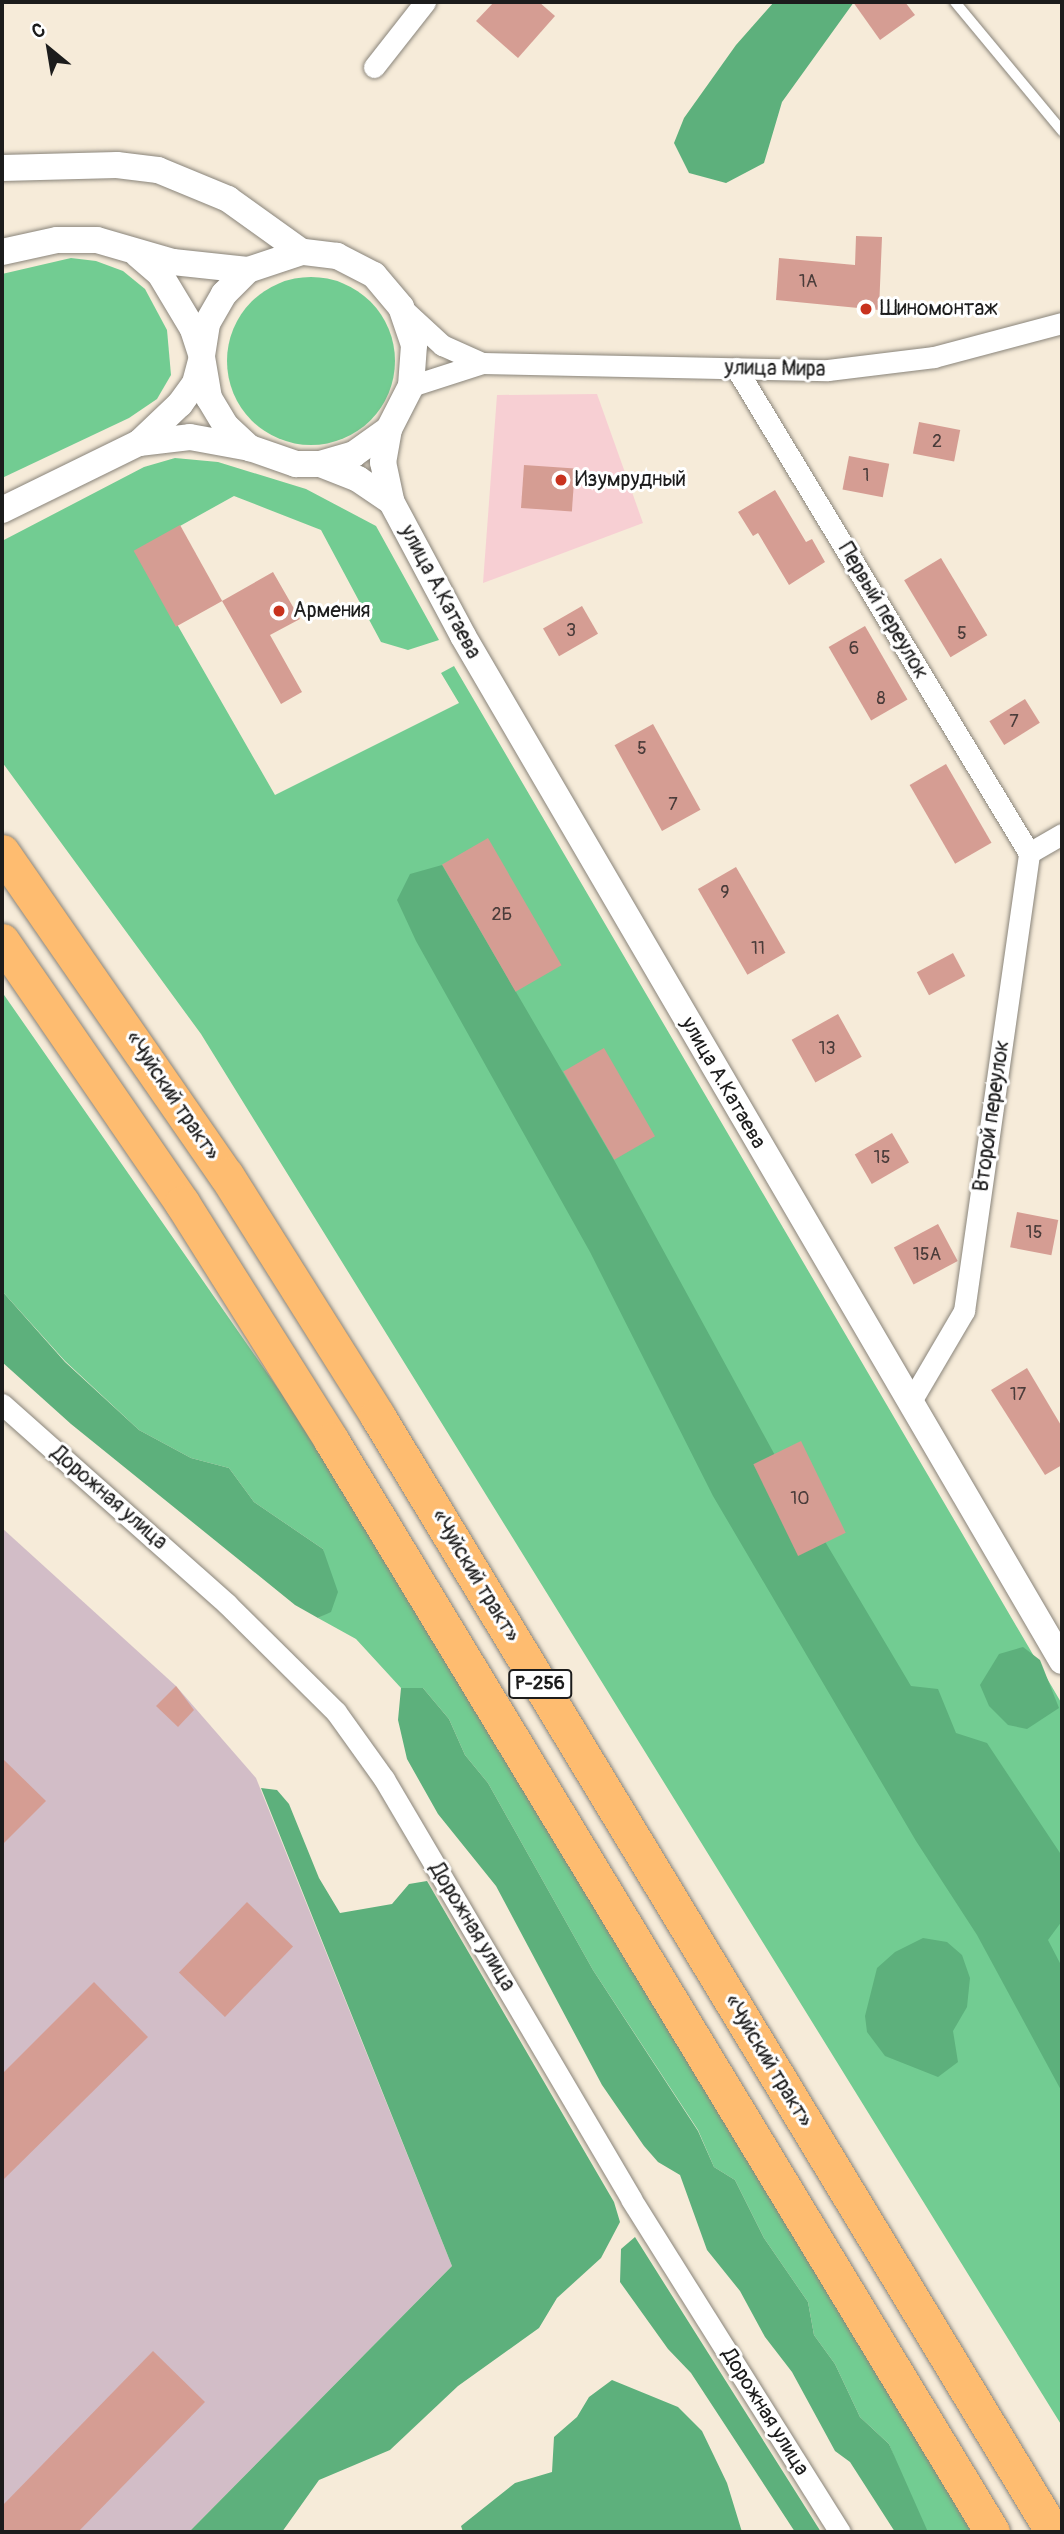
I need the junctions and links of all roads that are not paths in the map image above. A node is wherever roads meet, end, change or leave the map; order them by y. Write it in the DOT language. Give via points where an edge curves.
graph roads {
  1 [pos="425,2"];
  2 [pos="955,2"];
  3 [pos="374,67"];
  4 [pos="1062,131"];
  5 [pos="2,168"];
  6 [pos="2,252"];
  7 [pos="302,253"];
  8 [pos="137,254"];
  9 [pos="248,270"];
  10 [pos="401,307"];
  11 [pos="1062,323"];
  12 [pos="202,357"];
  13 [pos="482,363"];
  14 [pos="736,368"];
  15 [pos="411,386"];
  16 [pos="389,429"];
  17 [pos="139,443"];
  18 [pos="250,448"];
  19 [pos="320,464"];
  20 [pos="391,501"];
  21 [pos="2,510"];
  22 [pos="1062,834"];
  23 [pos="2,852"];
  24 [pos="1030,853"];
  25 [pos="8,953"];
  26 [pos="910,1403"];
  27 [pos="2,1404"];
  28 [pos="1062,1661"];
  29 [pos="841,2532"];
  30 [pos="992,2532"];
  31 [pos="1053,2532"];
  1 -- 3 [label="street"];
  2 -- 4 [label="lane"];
  5 -- 7 [label="street" via="105,164 158,170 228,199"];
  6 -- 8 [label="street" via="57,240 97,240"];
  7 -- 9 [label="street"];
  7 -- 10 [label="street" via="337,256 374,275"];
  8 -- 9 [label="street"];
  8 -- 12 [label="street" via="160,274 181,303"];
  9 -- 12 [label="street" via="224,294 213,314"];
  10 -- 13 [label="street, улица Мира" via="442,345"];
  10 -- 15 [label="street" via="414,345"];
  11 -- 14 [label="street, улица Мира" via="934,357 880,365 778,372"];
  12 -- 17 [label="street" via="195,383 180,404"];
  12 -- 18 [label="street" via="209,398 226,426"];
  13 -- 14 [label="street, улица Мира"];
  13 -- 15 [label="street, улица Мира"];
  14 -- 24 [label="street, Первый переулок"];
  15 -- 16 [label="street"];
  16 -- 19 [label="street" via="354,454"];
  16 -- 20 [label="street" via="383,461"];
  17 -- 18 [label="street" via="190,437"];
  17 -- 21 [label="street"];
  18 -- 19 [label="street" via="296,464"];
  19 -- 20 [label="street" via="358,479"];
  20 -- 26 [label="street, улица А.Катаева" via="463,636"];
  22 -- 24 [label="street"];
  23 -- 31 [label="highway, «Чуйский тракт» / Р-256" via="226,1175 377,1415"];
  24 -- 26 [label="street, Второй переулок" via="964,1311"];
  25 -- 30 [label="highway, Р-256" via="181,1203 331,1440"];
  26 -- 28 [label="street, улица А.Катаева"];
  27 -- 29 [label="street, Дорожная улица" via="198,1577 336,1712 384,1779 631,2199"];
}
